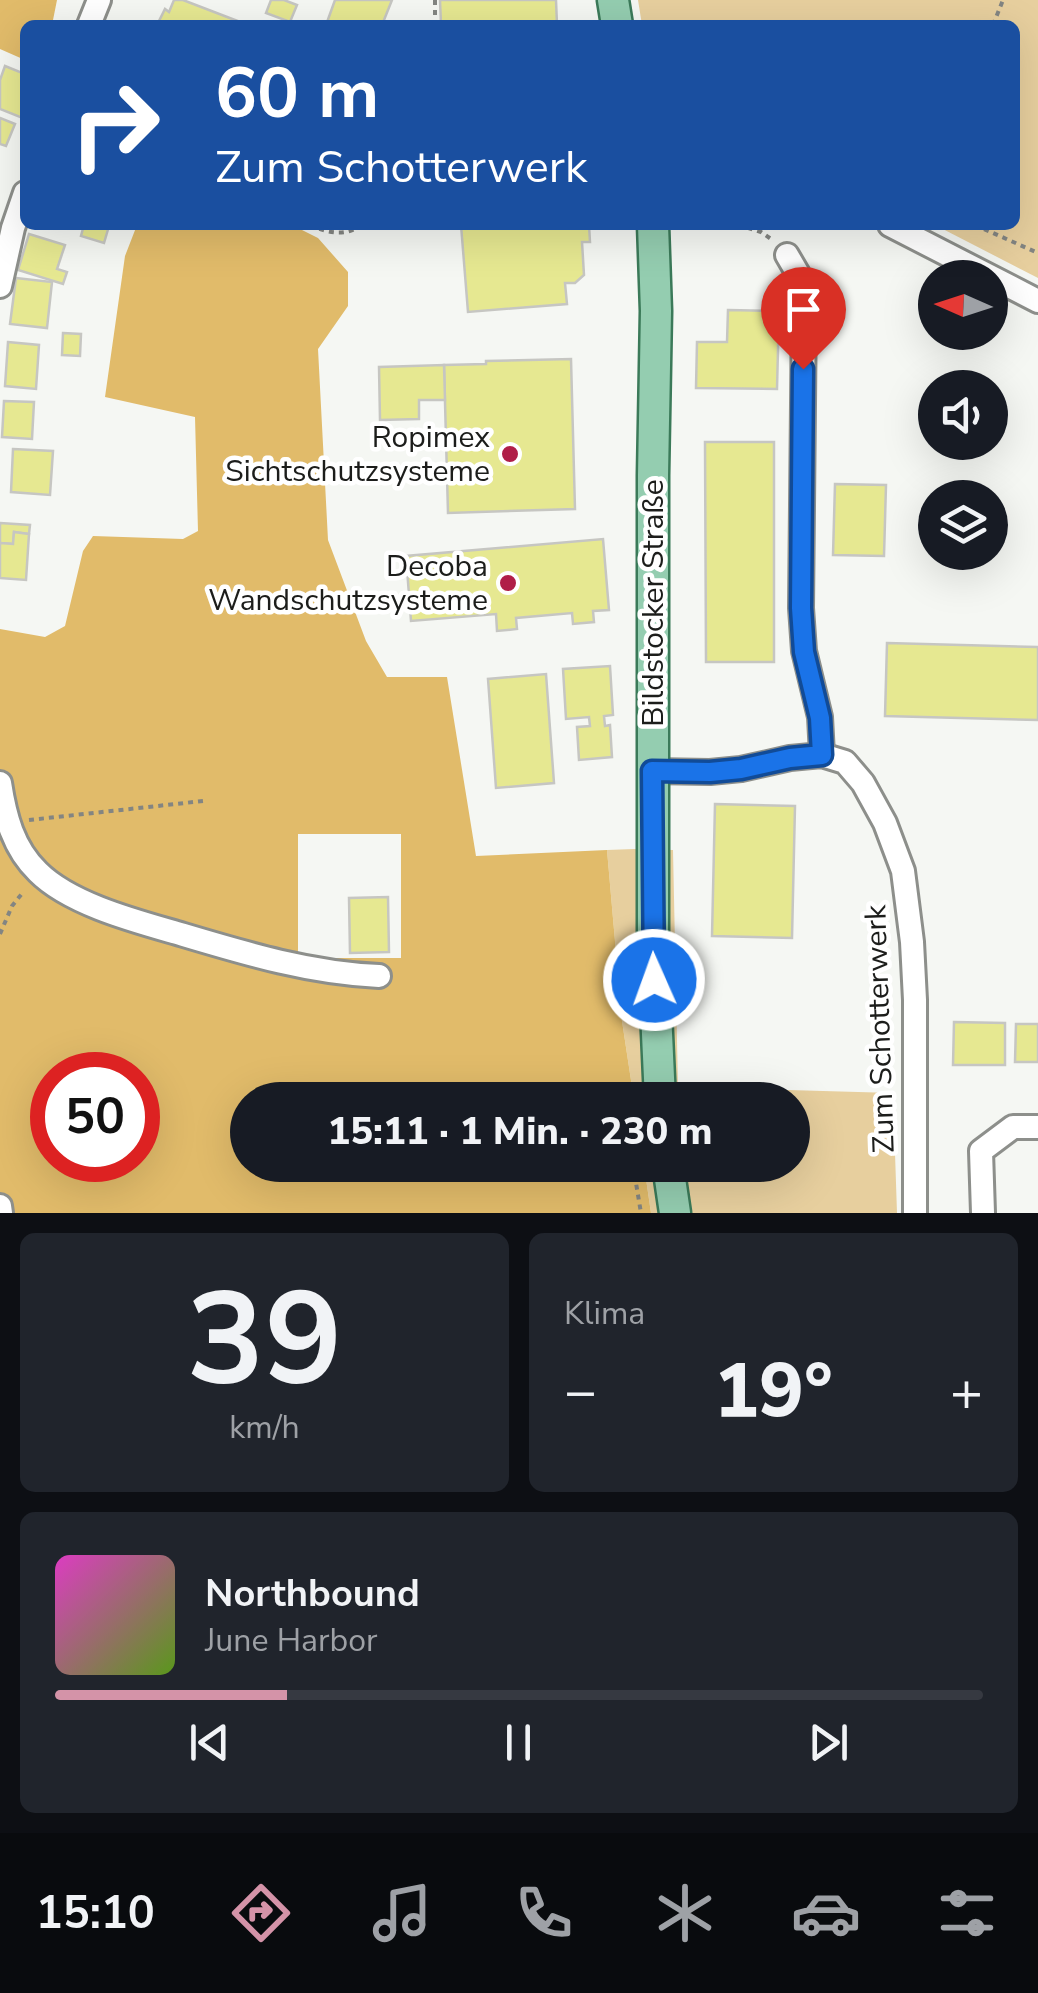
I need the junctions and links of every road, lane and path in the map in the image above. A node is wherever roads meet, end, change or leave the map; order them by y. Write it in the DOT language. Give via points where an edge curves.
graph roads {
  1 [pos="20,206"];
  2 [pos="326,230"];
  3 [pos="354,230"];
  4 [pos="653,230"];
  5 [pos="754,230"];
  6 [pos="900,230"];
  7 [pos="986,230"];
  8 [pos="1038,253"];
  9 [pos="786,255"];
  10 [pos="0,286"];
  11 [pos="1038,302"];
  12 [pos="822,755"];
  13 [pos="652,771"];
  14 [pos="0,783"];
  15 [pos="203,802"];
  16 [pos="5,814"];
  17 [pos="38,873"];
  18 [pos="0,934"];
  19 [pos="379,976"];
  20 [pos="659,1082"];
  21 [pos="1038,1128"];
  22 [pos="636,1182"];
  23 [pos="671,1182"];
  24 [pos="641,1213"];
  25 [pos="676,1213"];
  26 [pos="915,1213"];
  27 [pos="983,1213"];
  1 -- 10 [label="street"];
  2 -- 3 [label="path"];
  4 -- 13 [label="main road, Bildstocker Straße"];
  5 -- 9 [label="path"];
  6 -- 11 [label="street"];
  7 -- 8 [label="path"];
  9 -- 12 [label="street" via="801,279 804,302 801,608"];
  12 -- 13 [label="street" via="710,772"];
  12 -- 26 [label="street, Zum Schotterwerk" via="844,762 863,784 903,871 915,1000"];
  13 -- 20 [label="main road, Bildstocker Straße"];
  14 -- 16 [label="street"];
  15 -- 16 [label="path" via="45,820"];
  16 -- 17 [label="street"];
  17 -- 18 [label="path"];
  17 -- 19 [label="street" via="134,920 271,960"];
  21 -- 27 [label="street" via="1013,1126 981,1151"];
  22 -- 24 [label="path"];
  23 -- 25 [label="main road"];
}
